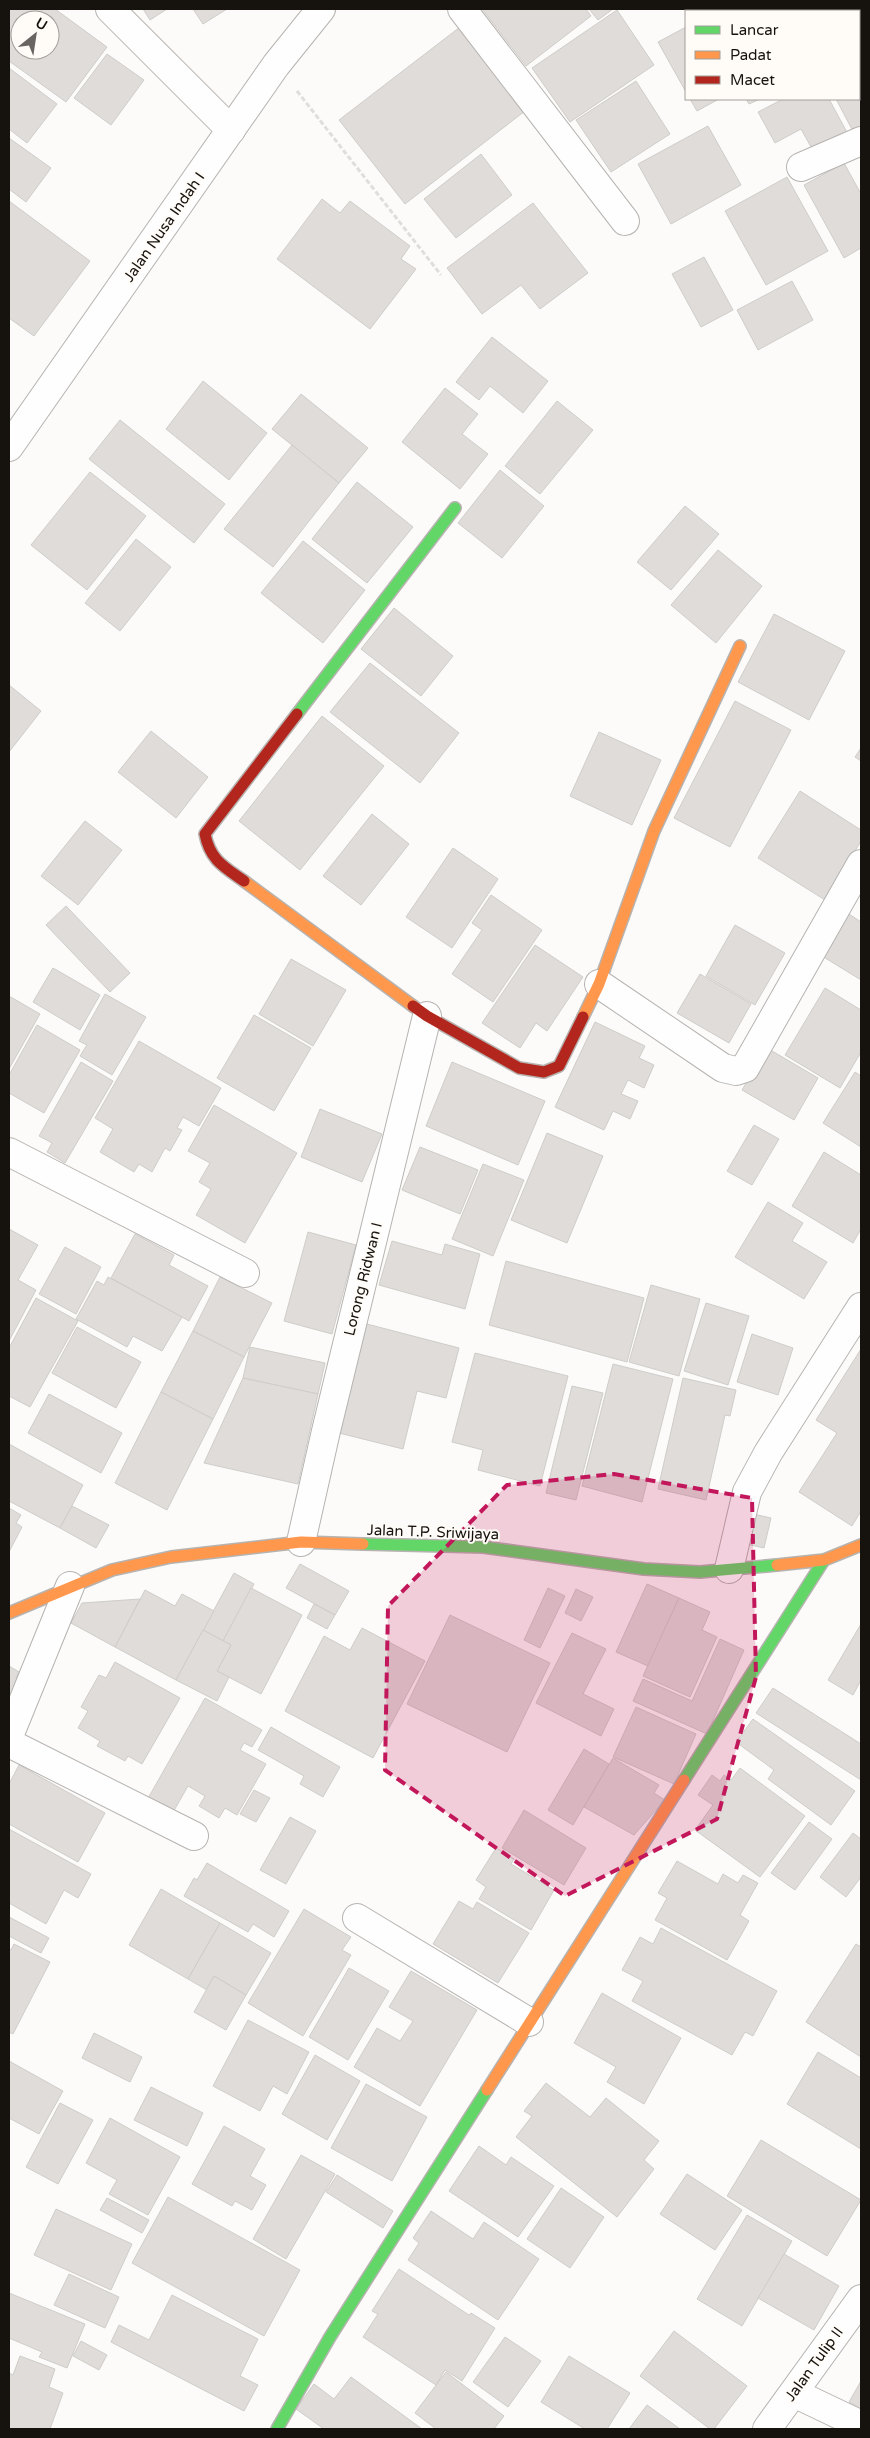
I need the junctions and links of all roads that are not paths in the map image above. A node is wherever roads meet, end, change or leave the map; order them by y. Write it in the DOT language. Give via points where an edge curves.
graph roads {
  1 [pos="110,9"];
  2 [pos="321,9"];
  3 [pos="462,9"];
  4 [pos="231,130"];
  5 [pos="861,141"];
  6 [pos="801,167"];
  7 [pos="625,221"];
  8 [pos="9,447"];
  9 [pos="455,508"];
  10 [pos="740,646"];
  11 [pos="861,864"];
  12 [pos="599,984"];
  13 [pos="427,1016"];
  14 [pos="9,1152"];
  15 [pos="245,1273"];
  16 [pos="861,1307"];
  17 [pos="301,1542"];
  18 [pos="861,1544"];
  19 [pos="824,1560"];
  20 [pos="729,1569"];
  21 [pos="70,1586"];
  22 [pos="9,1613"];
  23 [pos="9,1736"];
  24 [pos="9,1743"];
  25 [pos="194,1836"];
  26 [pos="357,1918"];
  27 [pos="529,2022"];
  28 [pos="861,2299"];
  29 [pos="794,2393"];
  30 [pos="861,2425"];
  31 [pos="277,2429"];
  32 [pos="767,2429"];
  1 -- 4 [label="street"];
  2 -- 4 [label="street, Jalan Nusa Indah I" via="276,65"];
  3 -- 7 [label="street"];
  4 -- 8 [label="street, Jalan Nusa Indah I"];
  5 -- 6 [label="street"];
  9 -- 13 [label="street" via="205,834 208,850 219,863"];
  10 -- 12 [label="street" via="654,831"];
  11 -- 12 [label="street" via="745,1068 736,1071 723,1068"];
  12 -- 13 [label="street" via="560,1066 544,1072 519,1068"];
  13 -- 17 [label="street, Lorong Ridwan I"];
  14 -- 15 [label="street"];
  16 -- 20 [label="street" via="768,1453 748,1492"];
  17 -- 20 [label="street, Jalan T.P. Sriwijaya" via="483,1546 644,1569 700,1572"];
  17 -- 21 [label="street, Jalan T.P. Sriwijaya" via="171,1557 112,1570"];
  18 -- 19 [label="street, Jalan T.P. Sriwijaya"];
  19 -- 20 [label="street, Jalan T.P. Sriwijaya"];
  19 -- 27 [label="street"];
  21 -- 22 [label="street, Jalan T.P. Sriwijaya"];
  21 -- 23 [label="street"];
  24 -- 25 [label="street"];
  26 -- 27 [label="street"];
  27 -- 31 [label="street" via="330,2337"];
  28 -- 29 [label="street, Jalan Tulip II"];
  29 -- 30 [label="street"];
  29 -- 32 [label="street, Jalan Tulip II"];
}
